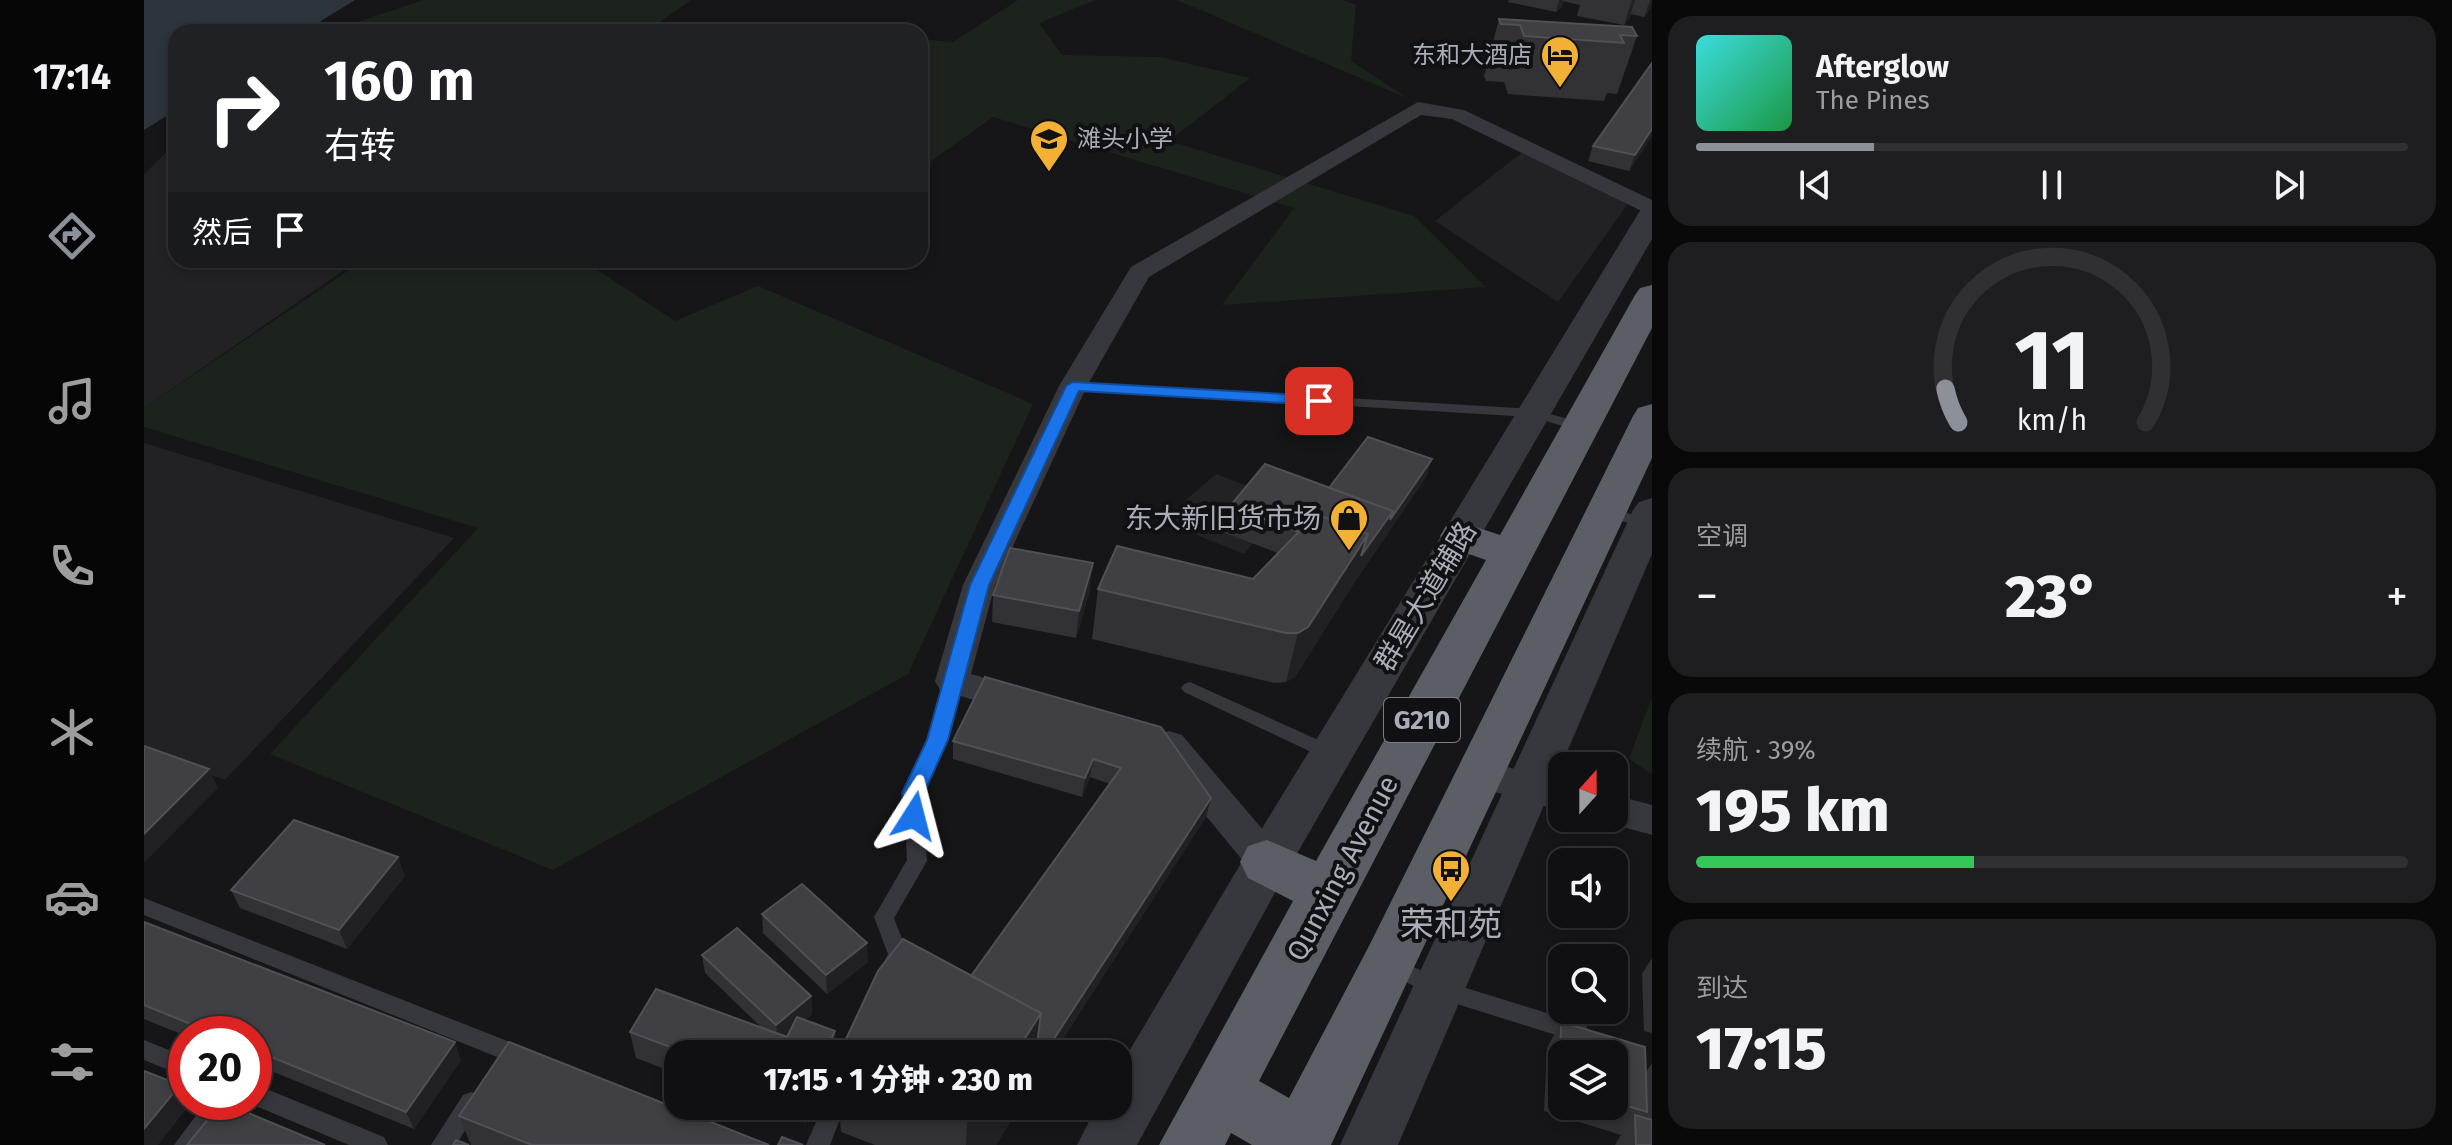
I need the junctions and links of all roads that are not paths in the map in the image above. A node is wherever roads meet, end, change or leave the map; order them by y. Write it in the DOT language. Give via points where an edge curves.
graph roads {
  1 [pos="1652,212"];
  2 [pos="1652,295"];
  3 [pos="1073,386"];
  4 [pos="1533,413"];
  5 [pos="1580,427"];
  6 [pos="1648,433"];
  7 [pos="1639,518"];
  8 [pos="1461,536"];
  9 [pos="1512,554"];
  10 [pos="952,681"];
  11 [pos="1190,688"];
  12 [pos="1044,707"];
  13 [pos="1151,738"];
  14 [pos="1332,753"];
  15 [pos="1480,774"];
  16 [pos="1545,792"];
  17 [pos="1628,814"];
  18 [pos="1652,820"];
  19 [pos="1267,862"];
  20 [pos="1329,893"];
  21 [pos="144,906"];
  22 [pos="1389,964"];
  23 [pos="886,982"];
  24 [pos="1438,989"];
  25 [pos="1603,1040"];
  26 [pos="144,1050"];
  27 [pos="505,1050"];
  28 [pos="168,1060"];
  29 [pos="549,1067"];
  30 [pos="272,1102"];
  31 [pos="1206,1119"];
  32 [pos="206,1120"];
  33 [pos="828,1120"];
  34 [pos="1303,1143"];
  35 [pos="186,1145"];
  36 [pos="376,1145"];
  37 [pos="443,1145"];
  38 [pos="818,1145"];
  39 [pos="1106,1145"];
  40 [pos="1369,1145"];
  1 -- 3 [label="street" via="1457,114 1418,108 1140,272"];
  1 -- 4 [label="street, 群星大道辅路"];
  2 -- 5 [label="highway, Qunxing Avenue / G210"];
  3 -- 4 [label="lane"];
  3 -- 10 [label="street" via="979,585"];
  4 -- 5 [label="lane"];
  4 -- 8 [label="street, 群星大道辅路"];
  5 -- 9 [label="highway, Qunxing Avenue / G210"];
  6 -- 7 [label="highway, G210"];
  7 -- 15 [label="highway, G210"];
  7 -- 16 [label="street"];
  8 -- 9 [label="highway"];
  8 -- 14 [label="street, 群星大道辅路"];
  9 -- 20 [label="highway, Qunxing Avenue / G210"];
  10 -- 12 [label="street"];
  10 -- 23 [label="lane" via="938,740 913,793 917,861 884,917 898,954"];
  11 -- 14 [label="lane"];
  13 -- 19 [label="street" via="1167,742"];
  14 -- 19 [label="street, 群星大道辅路"];
  15 -- 16 [label="street"];
  15 -- 22 [label="highway, G210"];
  16 -- 24 [label="street"];
  17 -- 18 [label="street"];
  19 -- 20 [label="highway"];
  19 -- 39 [label="street, 群星大道辅路"];
  20 -- 31 [label="highway, Qunxing Avenue / G210"];
  21 -- 27 [label="lane"];
  22 -- 24 [label="lane"];
  22 -- 34 [label="highway, G210"];
  24 -- 25 [label="lane"];
  24 -- 40 [label="street"];
  26 -- 28 [label="lane"];
  27 -- 29 [label="lane"];
  27 -- 37 [label="lane"];
  30 -- 36 [label="lane"];
  31 -- 34 [label="highway"];
  32 -- 35 [label="lane"];
  33 -- 38 [label="lane"];
}
